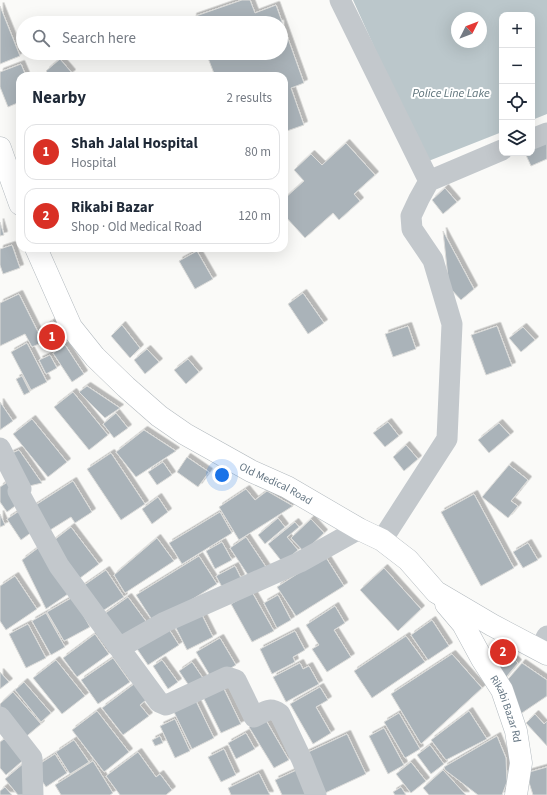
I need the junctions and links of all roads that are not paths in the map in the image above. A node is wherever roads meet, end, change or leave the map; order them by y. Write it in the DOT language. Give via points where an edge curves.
graph roads {
  1 [pos="340,0"];
  2 [pos="547,133"];
  3 [pos="535,138"];
  4 [pos="0,148"];
  5 [pos="499,151"];
  6 [pos="429,181"];
  7 [pos="16,193"];
  8 [pos="38,252"];
  9 [pos="0,448"];
  10 [pos="359,529"];
  11 [pos="382,540"];
  12 [pos="436,592"];
  13 [pos="545,646"];
  14 [pos="119,648"];
  15 [pos="0,717"];
  16 [pos="33,795"];
  17 [pos="316,795"];
  18 [pos="516,795"];
  1 -- 6 [label="street"];
  2 -- 3 [label="street"];
  4 -- 7 [label="street"];
  5 -- 6 [label="street"];
  6 -- 11 [label="street" via="412,216 412,230 433,260 452,324 446,439"];
  8 -- 10 [label="street, Old Medical Road" via="71,327 95,357 142,402 185,434"];
  9 -- 14 [label="street" via="22,489 18,490 59,566"];
  10 -- 11 [label="street, Old Medical Road"];
  10 -- 14 [label="street" via="300,562 165,622"];
  11 -- 12 [label="street, Old Medical Road" via="408,560"];
  12 -- 13 [label="street, Old Medical Road" via="492,625"];
  12 -- 18 [label="street, Rikabi Bazar Rd" via="463,624 502,690 516,731 521,763"];
  14 -- 17 [label="street" via="159,702 166,705 227,677 236,680 254,717 270,710 280,714"];
  15 -- 16 [label="street" via="32,758"];
}
